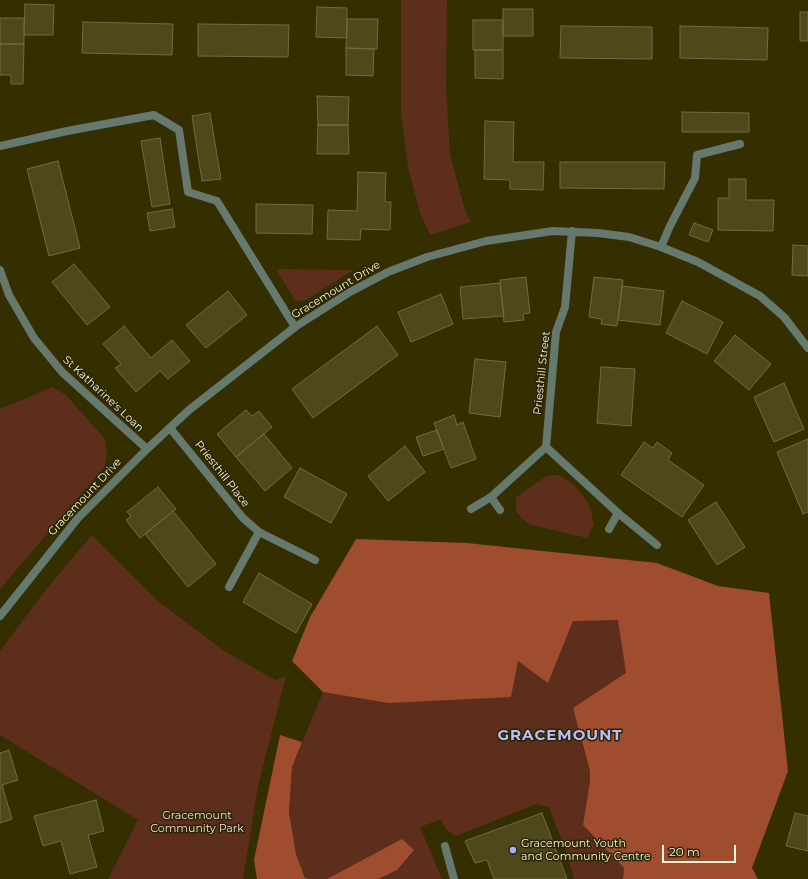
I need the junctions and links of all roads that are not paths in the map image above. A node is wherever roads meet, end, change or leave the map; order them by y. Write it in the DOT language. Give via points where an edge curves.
graph roads {
  1 [pos="740,144"];
  2 [pos="0,146"];
  3 [pos="572,230"];
  4 [pos="662,247"];
  5 [pos="0,270"];
  6 [pos="295,327"];
  7 [pos="808,348"];
  8 [pos="170,428"];
  9 [pos="546,447"];
  10 [pos="146,449"];
  11 [pos="491,498"];
  12 [pos="472,509"];
  13 [pos="500,510"];
  14 [pos="618,513"];
  15 [pos="609,529"];
  16 [pos="259,532"];
  17 [pos="657,545"];
  18 [pos="315,560"];
  19 [pos="229,587"];
  20 [pos="0,616"];
  21 [pos="445,846"];
  22 [pos="454,879"];
  1 -- 4 [label="street" via="697,156 694,178"];
  2 -- 6 [label="street" via="154,115 179,130 188,192 217,201"];
  3 -- 4 [label="street, Gracemount Drive" via="629,237"];
  3 -- 6 [label="street, Gracemount Drive" via="486,241 427,256 350,292"];
  3 -- 9 [label="street, Priesthill Street" via="565,307 556,332"];
  4 -- 7 [label="street, Gracemount Drive" via="698,262 760,296 784,317"];
  5 -- 10 [label="street, St Katharine's Loan" via="9,295 34,338 62,372"];
  6 -- 8 [label="street, Gracemount Drive" via="189,410"];
  8 -- 10 [label="street, Gracemount Drive"];
  8 -- 16 [label="street, Priesthill Place" via="243,518"];
  9 -- 11 [label="street"];
  9 -- 14 [label="street"];
  10 -- 20 [label="street, Gracemount Drive" via="78,518"];
  11 -- 12 [label="street"];
  11 -- 13 [label="street"];
  14 -- 15 [label="street"];
  14 -- 17 [label="street"];
  16 -- 18 [label="street, Priesthill Place"];
  16 -- 19 [label="street"];
  21 -- 22 [label="street"];
}
